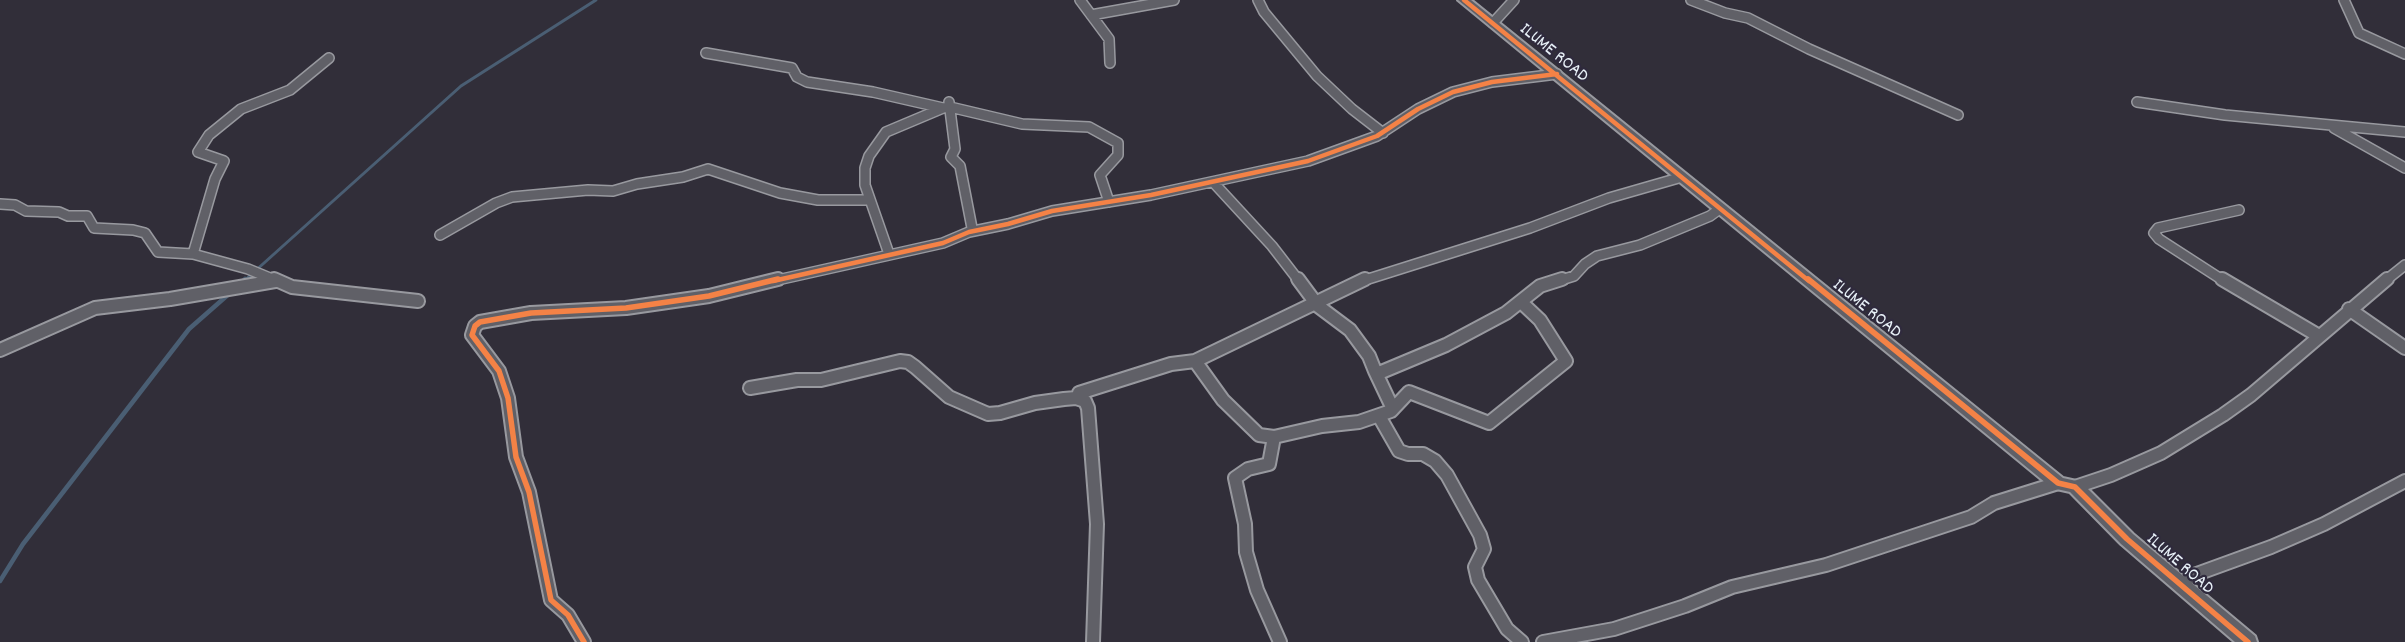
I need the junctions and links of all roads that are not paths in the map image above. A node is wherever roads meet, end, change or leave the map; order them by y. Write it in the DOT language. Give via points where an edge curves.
graph roads {
  1 [pos="1080,0"];
  2 [pos="1174,0"];
  3 [pos="1258,0"];
  4 [pos="1464,0"];
  5 [pos="1514,0"];
  6 [pos="1691,0"];
  7 [pos="2344,0"];
  8 [pos="1091,15"];
  9 [pos="1493,23"];
  10 [pos="706,53"];
  11 [pos="2405,54"];
  12 [pos="329,58"];
  13 [pos="1110,63"];
  14 [pos="1557,74"];
  15 [pos="2137,102"];
  16 [pos="947,106"];
  17 [pos="1958,115"];
  18 [pos="2330,126"];
  19 [pos="2405,132"];
  20 [pos="1383,133"];
  21 [pos="2405,168"];
  22 [pos="1682,177"];
  23 [pos="1214,182"];
  24 [pos="870,200"];
  25 [pos="1109,202"];
  26 [pos="0,204"];
  27 [pos="1721,208"];
  28 [pos="2239,210"];
  29 [pos="972,228"];
  30 [pos="440,235"];
  31 [pos="193,254"];
  32 [pos="889,254"];
  33 [pos="2405,265"];
  34 [pos="277,281"];
  35 [pos="418,301"];
  36 [pos="1315,302"];
  37 [pos="1522,303"];
  38 [pos="2349,309"];
  39 [pos="2319,336"];
  40 [pos="2405,348"];
  41 [pos="0,350"];
  42 [pos="1195,360"];
  43 [pos="1375,371"];
  44 [pos="750,388"];
  45 [pos="1079,393"];
  46 [pos="1393,409"];
  47 [pos="1378,416"];
  48 [pos="1274,437"];
  49 [pos="2405,481"];
  50 [pos="2058,483"];
  51 [pos="2075,487"];
  52 [pos="2180,585"];
  53 [pos="584,642"];
  54 [pos="1093,642"];
  55 [pos="1280,642"];
  56 [pos="1522,642"];
  57 [pos="1543,642"];
  58 [pos="2248,642"];
  1 -- 8 [label="street"];
  2 -- 8 [label="street"];
  3 -- 20 [label="street" via="1264,12 1318,76"];
  4 -- 9 [label="street, ILUME ROAD"];
  5 -- 9 [label="street"];
  6 -- 17 [label="street" via="1748,18 1809,49"];
  7 -- 11 [label="street" via="2359,33"];
  8 -- 13 [label="street" via="1109,39"];
  9 -- 14 [label="street, ILUME ROAD"];
  10 -- 16 [label="street" via="792,68 797,77 808,82"];
  12 -- 31 [label="street" via="290,90 241,109 210,135 198,152 224,161 215,179"];
  14 -- 20 [label="street" via="1492,82 1452,92 1418,109"];
  14 -- 22 [label="street, ILUME ROAD"];
  15 -- 18 [label="street"];
  16 -- 24 [label="street" via="895,126 876,144 865,168 865,185"];
  16 -- 25 [label="street" via="1022,124 1089,127 1108,137 1118,143 1119,150 1100,175"];
  16 -- 29 [label="street" via="955,149 951,157 960,166"];
  18 -- 19 [label="street"];
  18 -- 21 [label="street"];
  20 -- 23 [label="street" via="1308,161"];
  22 -- 27 [label="street, ILUME ROAD"];
  22 -- 36 [label="street" via="1369,278"];
  23 -- 25 [label="street"];
  23 -- 36 [label="street" via="1272,246"];
  24 -- 30 [label="street" via="818,200 780,193 708,169 613,191 512,197"];
  24 -- 32 [label="street"];
  25 -- 32 [label="street" via="1052,211"];
  26 -- 31 [label="street" via="68,216 87,216 94,228 145,233 158,252"];
  27 -- 37 [label="street" via="1710,216 1640,244 1597,256 1574,276 1540,286"];
  27 -- 50 [label="street, ILUME ROAD"];
  28 -- 39 [label="street" via="2158,228 2154,232 2159,239 2221,279"];
  31 -- 34 [label="street" via="248,269"];
  32 -- 53 [label="street" via="709,296 626,308 530,313 480,322 475,326 472,335 499,371 508,398 516,457 529,492 551,600 568,614"];
  33 -- 38 [label="street"];
  34 -- 35 [label="street" via="292,287"];
  34 -- 41 [label="street" via="95,308"];
  36 -- 42 [label="street"];
  36 -- 43 [label="street" via="1350,330 1369,356"];
  37 -- 43 [label="street" via="1446,344 1383,373"];
  37 -- 46 [label="street" via="1540,320 1566,361 1489,423 1409,392"];
  38 -- 39 [label="street"];
  38 -- 40 [label="street"];
  39 -- 51 [label="street" via="2251,395 2168,448 2111,475"];
  42 -- 45 [label="street" via="1171,364"];
  42 -- 48 [label="street" via="1223,400 1260,436"];
  43 -- 46 [label="street"];
  44 -- 54 [label="street" via="797,380 821,380 900,361 915,367 948,397 988,414 1064,399 1085,401 1092,443 1097,524"];
  46 -- 47 [label="street"];
  47 -- 48 [label="street"];
  47 -- 56 [label="street" via="1399,451 1423,454 1435,461 1447,475 1480,535 1484,549 1475,567 1478,580 1507,629"];
  48 -- 55 [label="street" via="1269,464 1248,469 1235,478 1245,524 1246,552 1257,590"];
  49 -- 52 [label="street" via="2324,524 2194,575"];
  50 -- 51 [label="street, ILUME ROAD"];
  50 -- 57 [label="street" via="1994,503 1971,517 1826,565 1732,587 1614,629"];
  51 -- 52 [label="street, ILUME ROAD" via="2127,539"];
  52 -- 58 [label="street, ILUME ROAD"];
}
